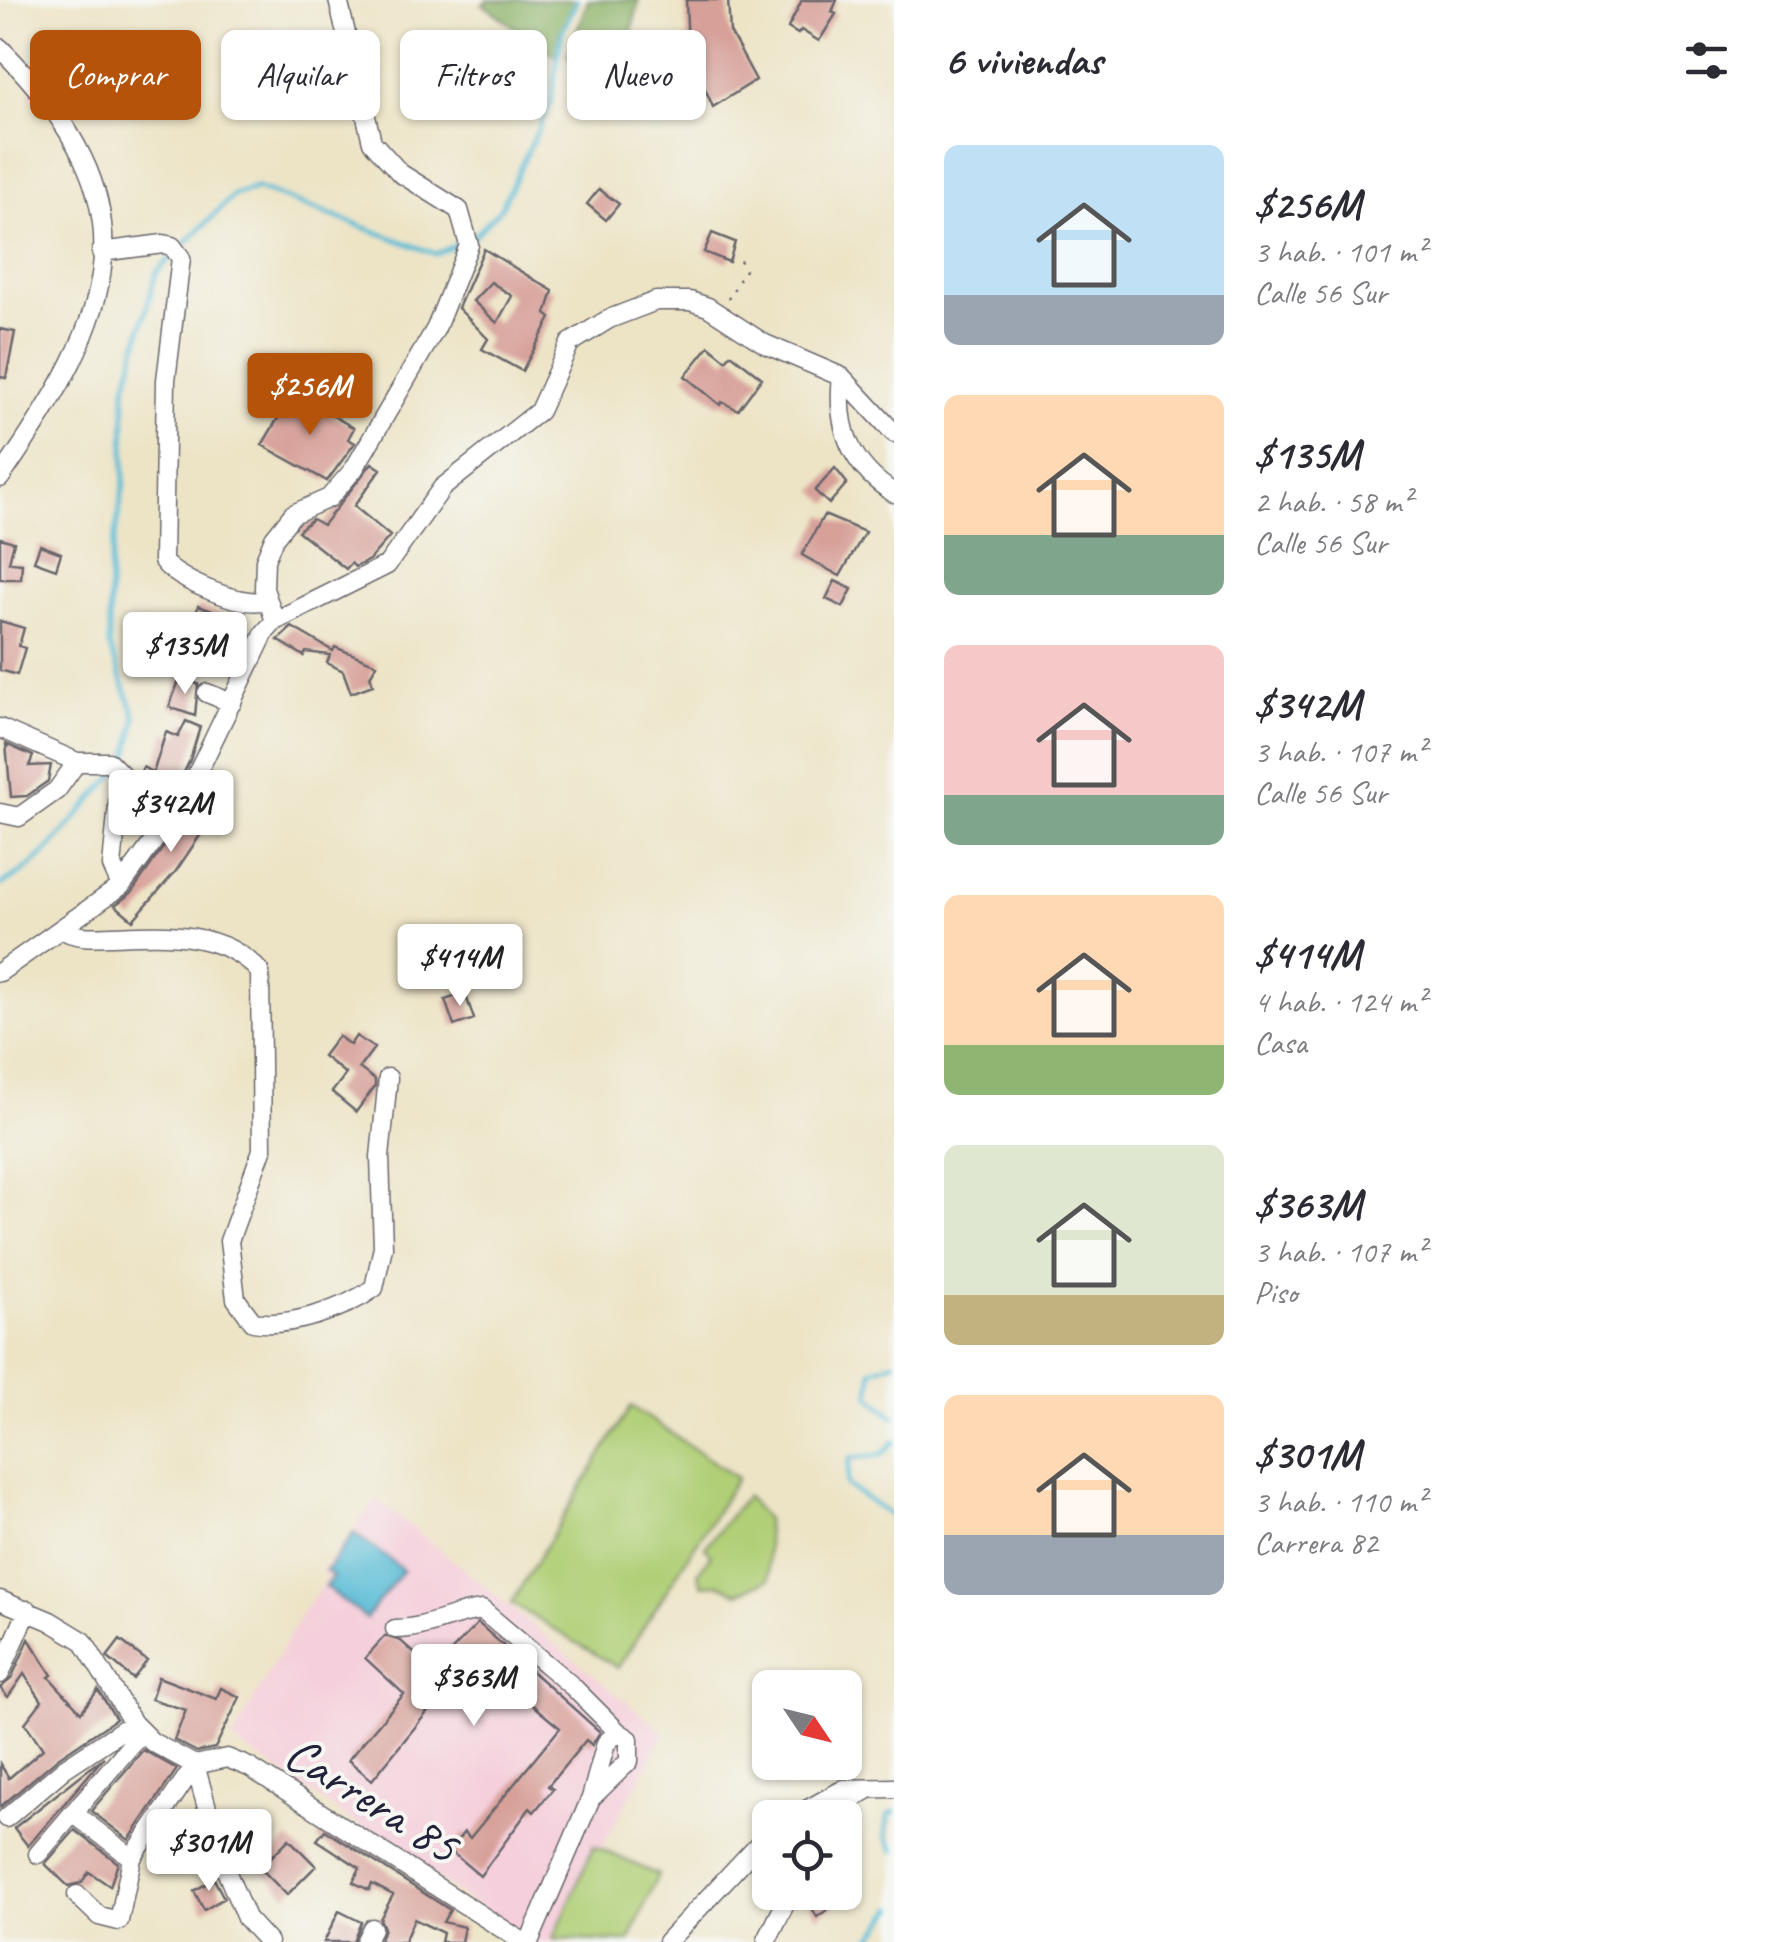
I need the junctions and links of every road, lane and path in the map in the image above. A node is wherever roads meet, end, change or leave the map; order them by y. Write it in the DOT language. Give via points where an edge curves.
graph roads {
  1 [pos="338,0"];
  2 [pos="0,48"];
  3 [pos="101,252"];
  4 [pos="740,260"];
  5 [pos="719,313"];
  6 [pos="842,377"];
  7 [pos="894,433"];
  8 [pos="0,478"];
  9 [pos="894,493"];
  10 [pos="267,599"];
  11 [pos="275,621"];
  12 [pos="207,693"];
  13 [pos="232,703"];
  14 [pos="0,728"];
  15 [pos="76,762"];
  16 [pos="0,813"];
  17 [pos="120,886"];
  18 [pos="63,930"];
  19 [pos="0,972"];
  20 [pos="388,1078"];
  21 [pos="0,1600"];
  22 [pos="28,1610"];
  23 [pos="395,1629"];
  24 [pos="0,1674"];
  25 [pos="137,1727"];
  26 [pos="618,1732"];
  27 [pos="195,1766"];
  28 [pos="894,1788"];
  29 [pos="869,1789"];
  30 [pos="592,1798"];
  31 [pos="824,1800"];
  32 [pos="850,1800"];
  33 [pos="73,1813"];
  34 [pos="6,1818"];
  35 [pos="752,1851"];
  36 [pos="38,1854"];
  37 [pos="132,1858"];
  38 [pos="77,1895"];
  39 [pos="782,1910"];
  40 [pos="767,1940"];
  41 [pos="268,1942"];
  42 [pos="526,1942"];
  43 [pos="667,1942"];
  1 -- 10 [label="street" via="372,142 400,173 459,210 468,237 436,328 354,469 329,498 293,514 274,538 266,560"];
  2 -- 3 [label="street" via="38,86 82,151 99,195"];
  3 -- 8 [label="street" via="100,285 84,342"];
  3 -- 10 [label="street" via="164,244 181,258 166,380 163,561 185,581 254,604"];
  4 -- 5 [label="path" via="745,270"];
  5 -- 6 [label="street" via="765,344"];
  5 -- 11 [label="street" via="690,301 656,301 582,332 570,343 539,411 442,488 387,565"];
  6 -- 7 [label="street"];
  6 -- 9 [label="street" via="840,415 854,458"];
  10 -- 11 [label="street"];
  11 -- 13 [label="street"];
  12 -- 13 [label="street"];
  13 -- 17 [label="street" via="186,797"];
  14 -- 15 [label="street"];
  15 -- 16 [label="street" via="57,790 19,817"];
  15 -- 17 [label="street" via="109,762 121,774 112,866"];
  17 -- 18 [label="street"];
  18 -- 19 [label="street"];
  18 -- 20 [label="street" via="79,939 146,932 184,936 230,949 260,972 262,1150 230,1241 236,1299 253,1322 282,1323 374,1288 383,1247 380,1158"];
  21 -- 22 [label="street"];
  22 -- 24 [label="street"];
  22 -- 25 [label="street" via="83,1641"];
  23 -- 26 [label="street" via="414,1630 482,1610"];
  25 -- 27 [label="street"];
  25 -- 33 [label="street"];
  25 -- 34 [label="street" via="65,1768"];
  26 -- 30 [label="street" via="606,1743"];
  26 -- 30 [label="street" via="630,1739 629,1761"];
  27 -- 37 [label="street"];
  27 -- 41 [label="street" via="228,1876 246,1918"];
  27 -- 42 [label="street, Carrera 85" via="227,1758 249,1767"];
  28 -- 29 [label="street"];
  29 -- 31 [label="street" via="844,1789"];
  29 -- 32 [label="street"];
  30 -- 42 [label="street"];
  33 -- 36 [label="street"];
  33 -- 37 [label="street"];
  35 -- 43 [label="street"];
  37 -- 38 [label="street" via="119,1921 98,1916"];
  39 -- 40 [label="street"];
}
